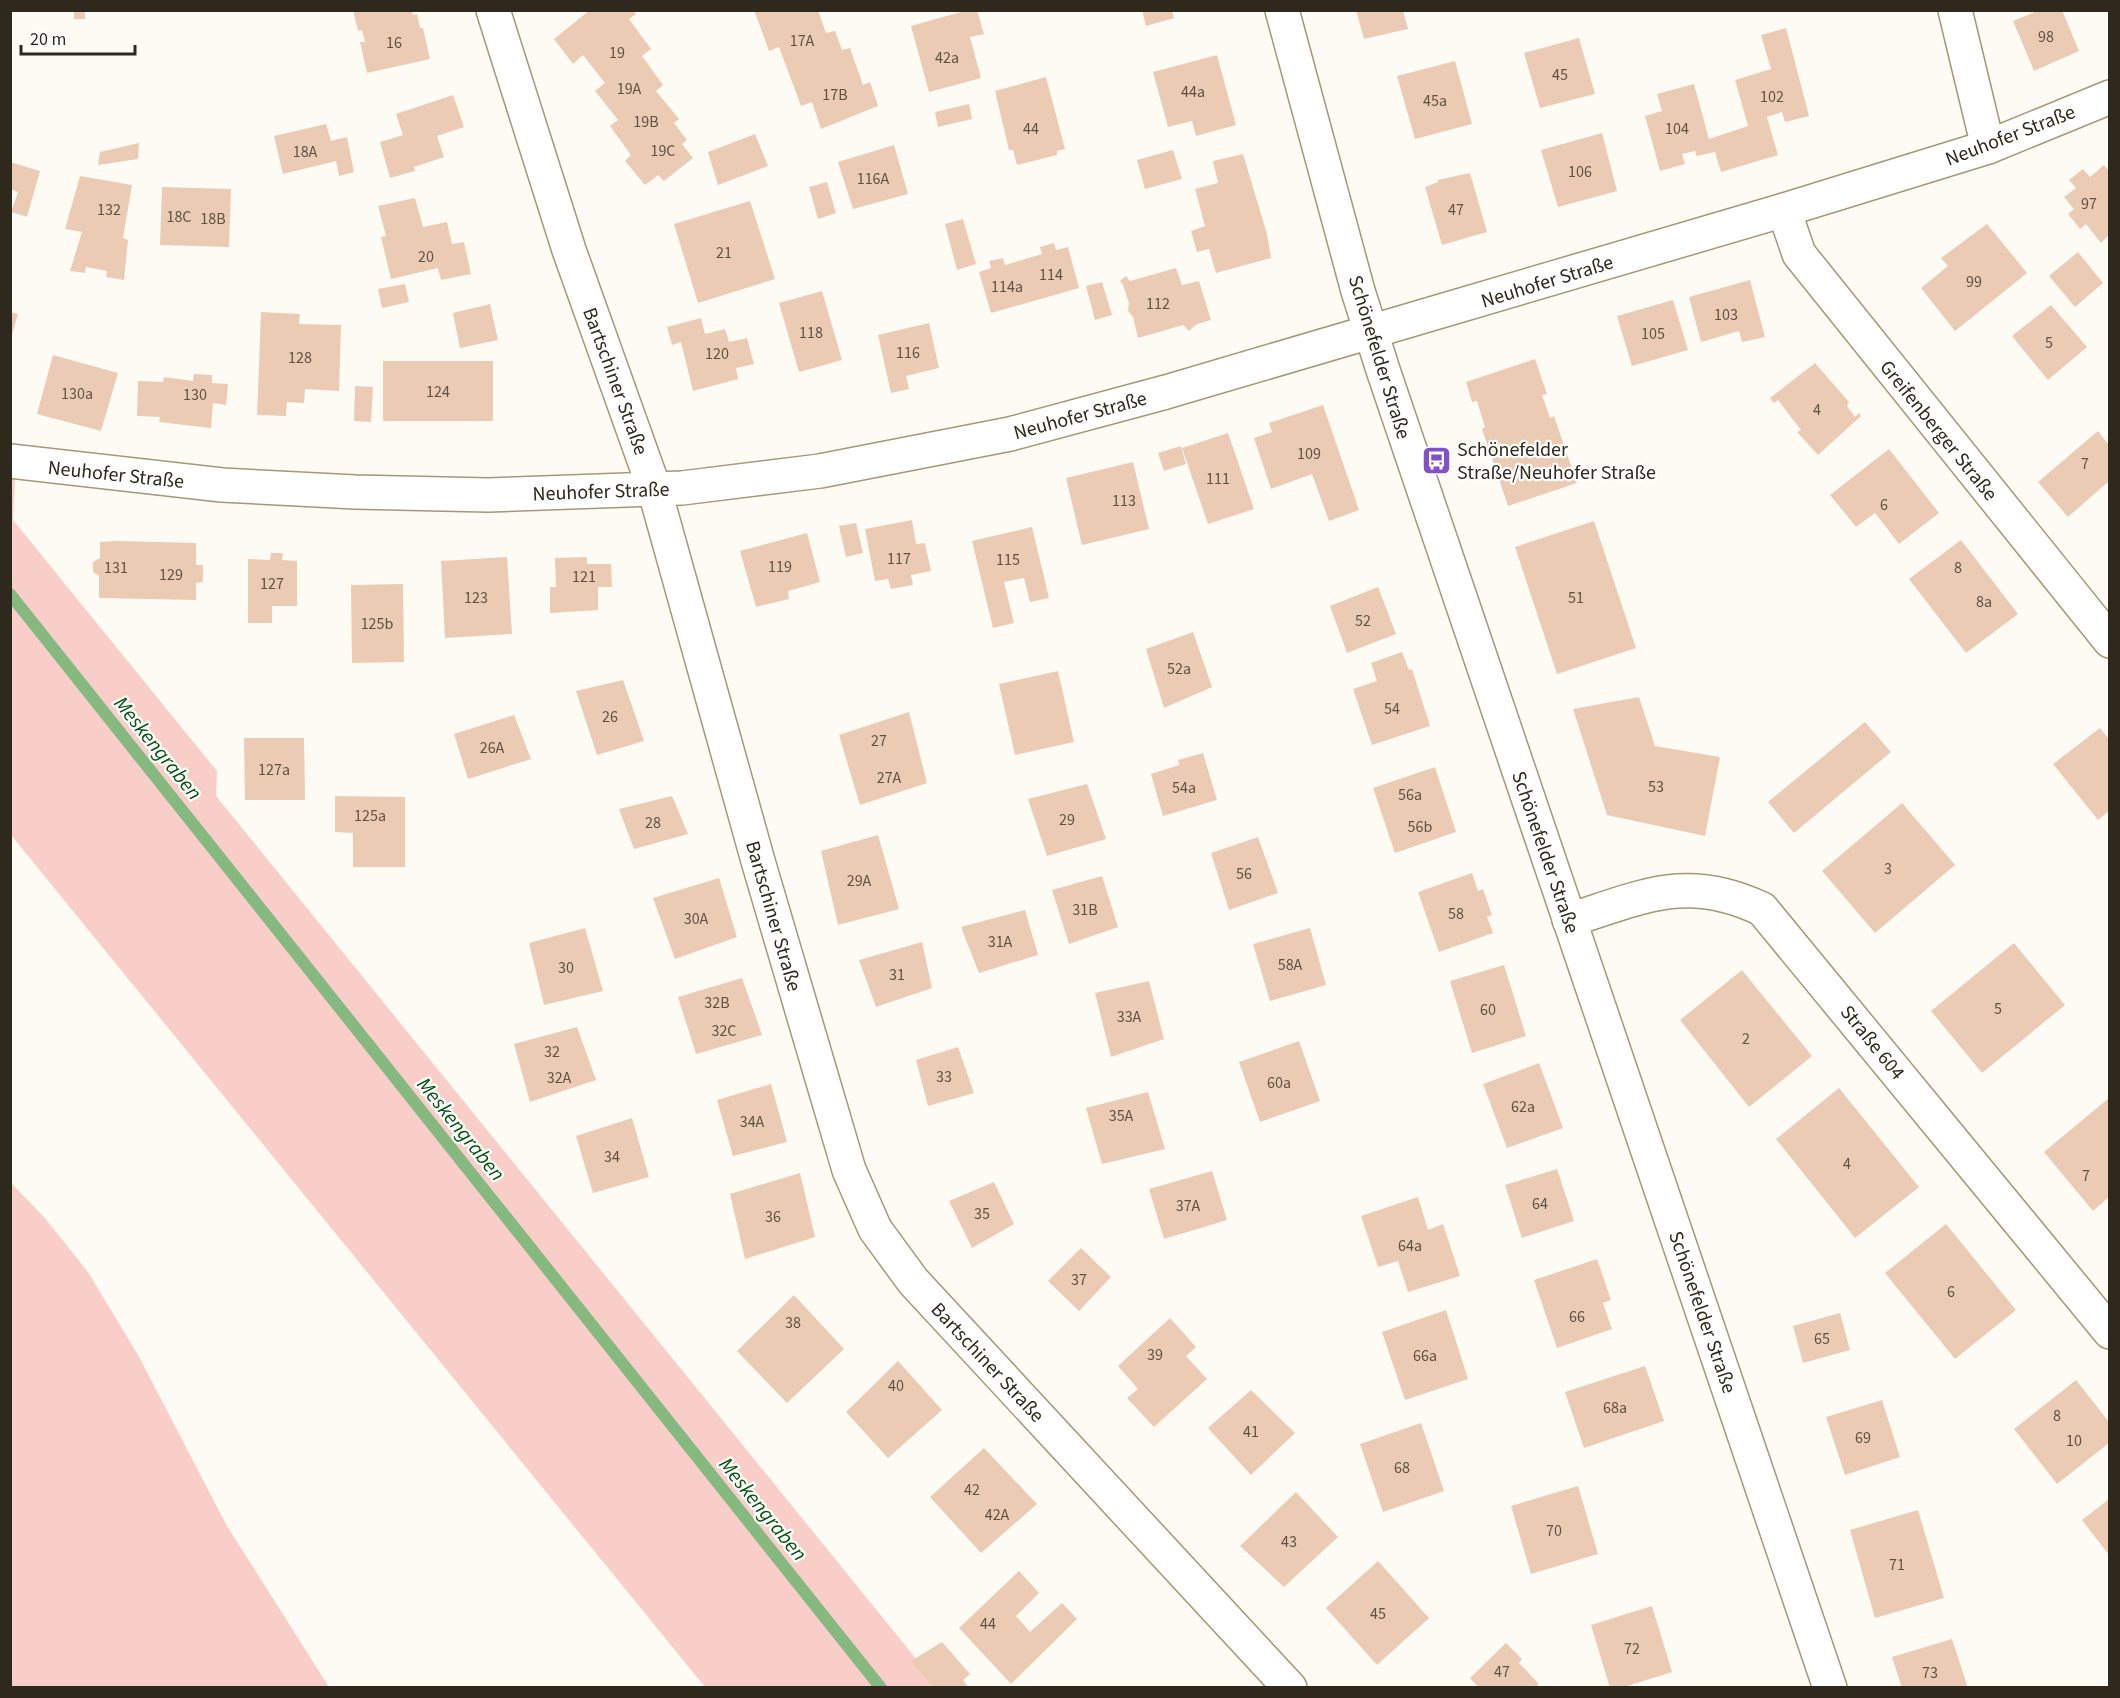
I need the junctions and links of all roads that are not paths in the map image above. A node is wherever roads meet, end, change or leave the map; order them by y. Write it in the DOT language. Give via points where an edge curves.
graph roads {
  1 [pos="493,10"];
  2 [pos="1282,10"];
  3 [pos="1955,10"];
  4 [pos="2109,97"];
  5 [pos="1988,147"];
  6 [pos="1784,210"];
  7 [pos="1372,332"];
  8 [pos="10,461"];
  9 [pos="654,488"];
  10 [pos="2109,640"];
  11 [pos="1569,920"];
  12 [pos="2109,1332"];
  13 [pos="1290,1688"];
  14 [pos="1830,1688"];
  1 -- 9 [label="street, Bartschiner Straße" via="569,250"];
  2 -- 7 [label="street, Schönefelder Straße"];
  3 -- 5 [label="street"];
  4 -- 5 [label="street, Neuhofer Straße"];
  5 -- 6 [label="street, Neuhofer Straße"];
  6 -- 7 [label="street, Neuhofer Straße"];
  6 -- 10 [label="street, Greifenberger Straße" via="1799,255"];
  7 -- 9 [label="street, Neuhofer Straße" via="1010,434 745,482"];
  7 -- 11 [label="street, Schönefelder Straße"];
  8 -- 9 [label="street, Neuhofer Straße" via="141,477 355,492 488,495"];
  9 -- 13 [label="street, Bartschiner Straße" via="846,1159 875,1229 913,1281"];
  11 -- 12 [label="street, Straße 604" via="1656,892 1686,889 1714,891 1762,909"];
  11 -- 14 [label="street, Schönefelder Straße"];
}
